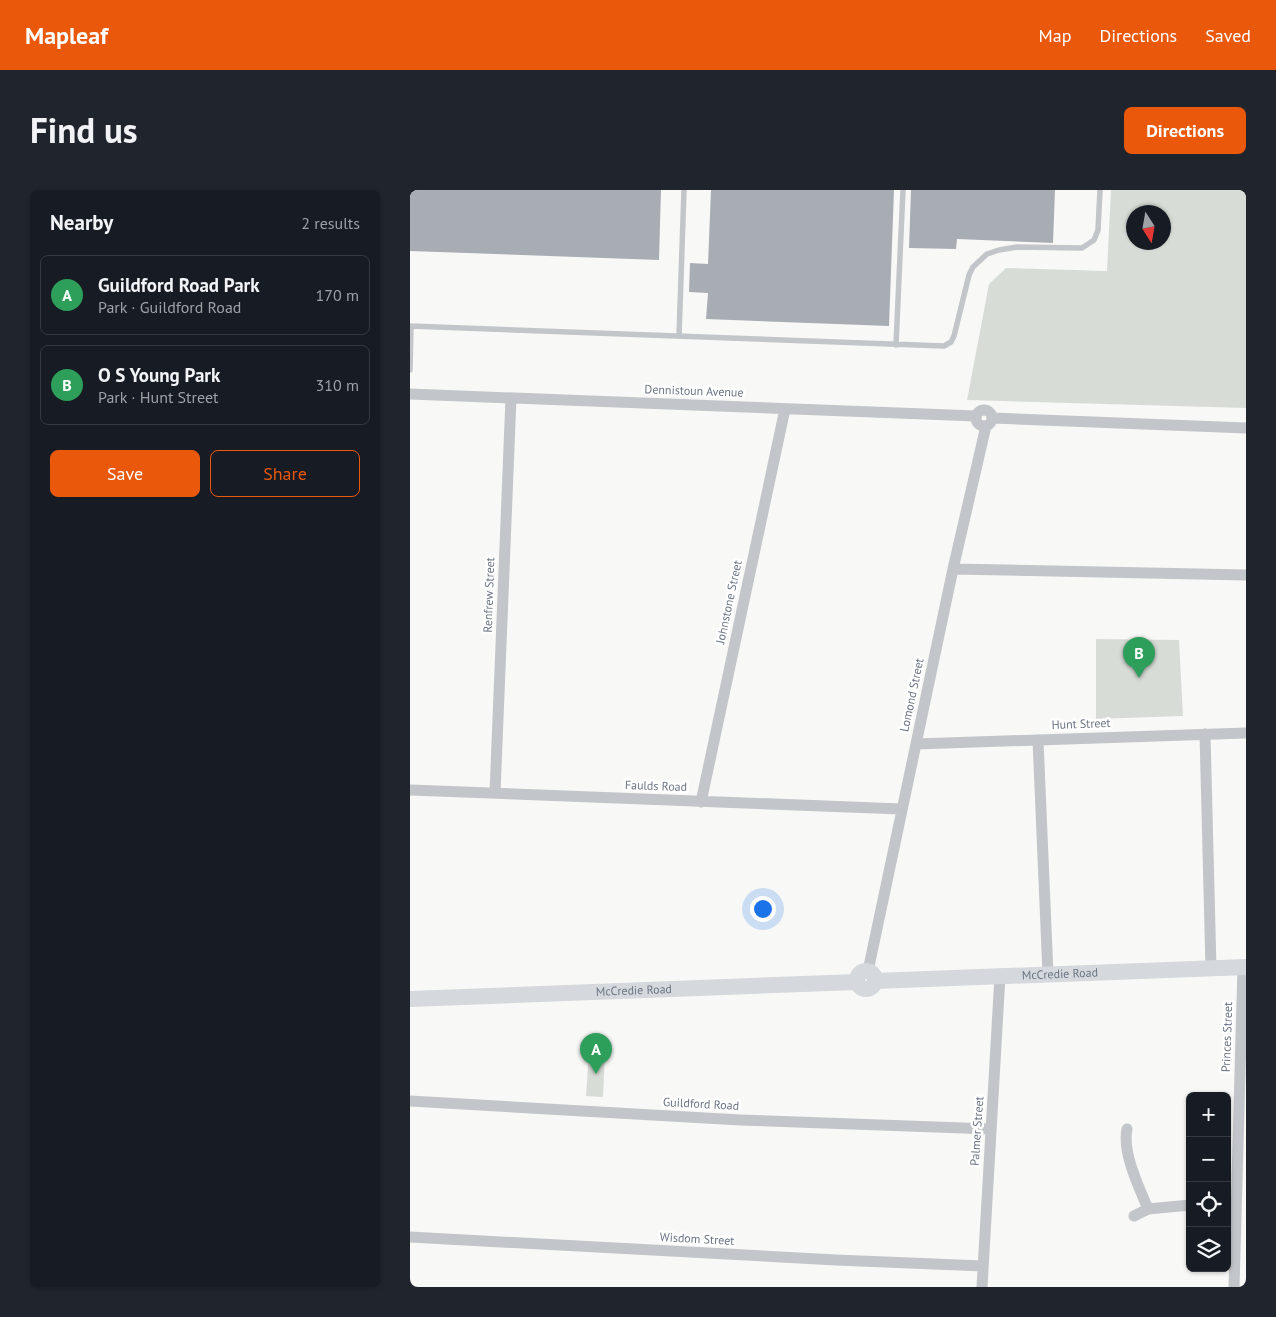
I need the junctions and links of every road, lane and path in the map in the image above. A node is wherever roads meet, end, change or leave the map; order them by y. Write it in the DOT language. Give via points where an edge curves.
graph roads {
  1 [pos="684,190"];
  2 [pos="902,190"];
  3 [pos="1100,190"];
  4 [pos="411,326"];
  5 [pos="679,336"];
  6 [pos="896,345"];
  7 [pos="410,370"];
  8 [pos="410,394"];
  9 [pos="512,398"];
  10 [pos="785,409"];
  11 [pos="989,422"];
  12 [pos="1246,428"];
  13 [pos="953,569"];
  14 [pos="1246,575"];
  15 [pos="1246,733"];
  16 [pos="1205,734"];
  17 [pos="1038,740"];
  18 [pos="916,744"];
  19 [pos="410,790"];
  20 [pos="495,793"];
  21 [pos="700,802"];
  22 [pos="901,809"];
  23 [pos="1244,967"];
  24 [pos="1211,968"];
  25 [pos="1048,974"];
  26 [pos="1000,976"];
  27 [pos="866,978"];
  28 [pos="410,999"];
  29 [pos="410,1101"];
  30 [pos="991,1129"];
  31 [pos="1127,1129"];
  32 [pos="1186,1205"];
  33 [pos="1232,1205"];
  34 [pos="1148,1209"];
  35 [pos="1134,1216"];
  36 [pos="410,1236"];
  37 [pos="983,1266"];
  38 [pos="982,1287"];
  39 [pos="1234,1287"];
  1 -- 5 [label="lane"];
  2 -- 6 [label="lane"];
  3 -- 6 [label="lane" via="1098,230 1090,244 1078,249 1017,248 992,252 979,261 969,275 951,342 937,346"];
  4 -- 5 [label="lane"];
  4 -- 7 [label="lane"];
  5 -- 6 [label="lane"];
  8 -- 9 [label="street, Dennistoun Avenue"];
  9 -- 10 [label="street, Dennistoun Avenue"];
  9 -- 20 [label="street, Renfrew Street"];
  10 -- 11 [label="street, Dennistoun Avenue" via="976,416 978,423"];
  10 -- 21 [label="street, Johnstone Street"];
  11 -- 12 [label="street"];
  11 -- 13 [label="street, Lomond Street"];
  13 -- 14 [label="street"];
  13 -- 18 [label="street, Lomond Street"];
  15 -- 16 [label="street, Hunt Street"];
  16 -- 17 [label="street, Hunt Street"];
  16 -- 24 [label="street"];
  17 -- 18 [label="street, Hunt Street"];
  17 -- 25 [label="street"];
  18 -- 22 [label="street, Lomond Street"];
  19 -- 20 [label="street, Faulds Road"];
  20 -- 21 [label="street, Faulds Road"];
  21 -- 22 [label="street, Faulds Road"];
  22 -- 27 [label="street, Lomond Street"];
  23 -- 24 [label="main road, McCredie Road"];
  23 -- 33 [label="street, Princes Street"];
  24 -- 25 [label="main road, McCredie Road"];
  25 -- 26 [label="main road, McCredie Road"];
  26 -- 27 [label="main road, McCredie Road"];
  26 -- 30 [label="street, Palmer Street"];
  27 -- 28 [label="main road, McCredie Road"];
  29 -- 30 [label="street, Guildford Road" via="740,1120"];
  30 -- 37 [label="street, Palmer Street"];
  31 -- 34 [label="street" via="1133,1171"];
  32 -- 34 [label="street"];
  33 -- 39 [label="street, Princes Street"];
  34 -- 35 [label="street"];
  36 -- 37 [label="street, Wisdom Street"];
  37 -- 38 [label="street, Palmer Street"];
}
